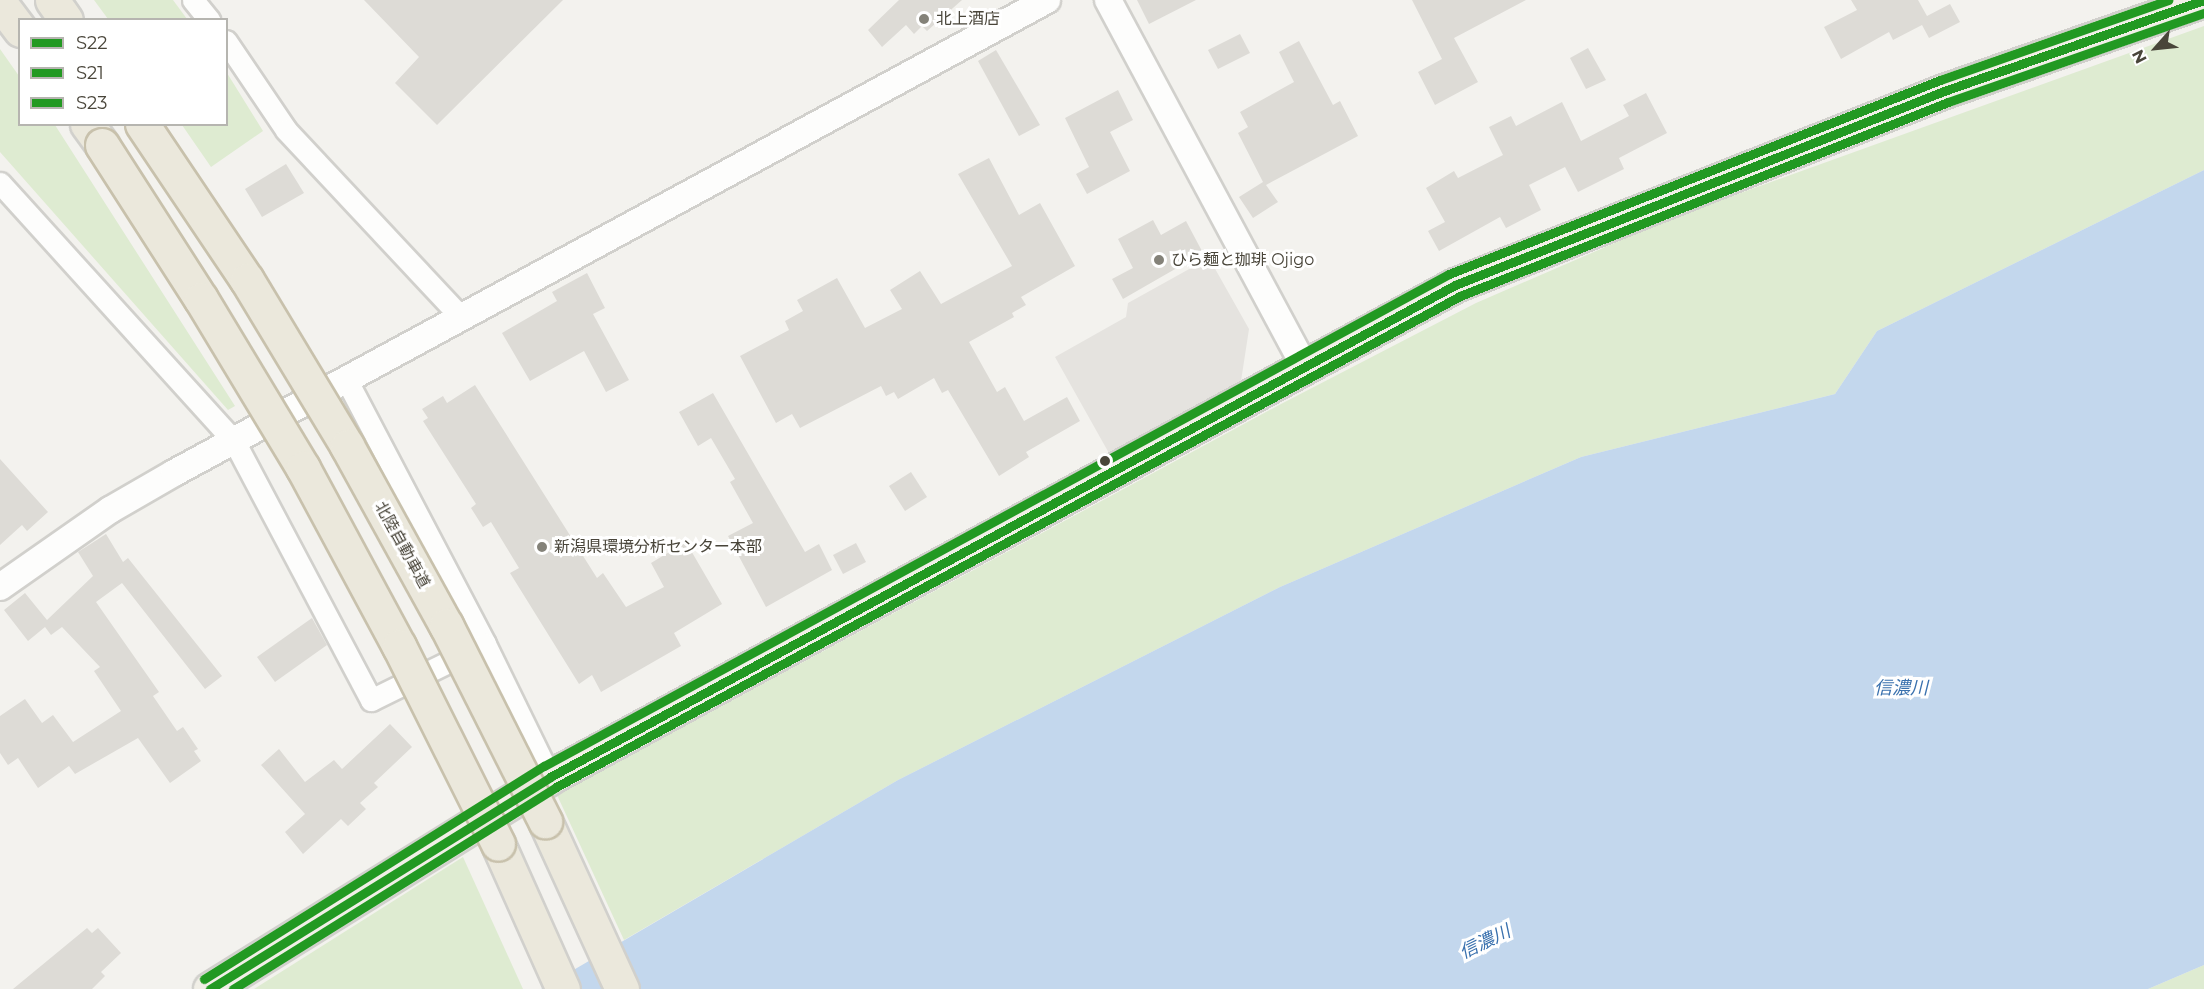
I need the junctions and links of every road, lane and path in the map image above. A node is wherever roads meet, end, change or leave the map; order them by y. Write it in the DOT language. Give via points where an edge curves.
graph roads {
  1 [pos="52,0"];
  2 [pos="193,0"];
  3 [pos="1108,0"];
  4 [pos="2204,0"];
  5 [pos="1043,1"];
  6 [pos="0,3"];
  7 [pos="65,18"];
  8 [pos="207,18"];
  9 [pos="18,27"];
  10 [pos="228,44"];
  11 [pos="143,126"];
  12 [pos="94,135"];
  13 [pos="0,183"];
  14 [pos="461,317"];
  15 [pos="1304,366"];
  16 [pos="346,379"];
  17 [pos="234,441"];
  18 [pos="0,587"];
  19 [pos="486,644"];
  20 [pos="550,777"];
  21 [pos="210,989"];
  22 [pos="563,989"];
  23 [pos="622,989"];
  1 -- 7 [label="highway"];
  2 -- 8 [label="street"];
  3 -- 15 [label="street"];
  4 -- 15 [label="main road" via="1944,92 1455,285"];
  5 -- 14 [label="street"];
  6 -- 9 [label="highway"];
  10 -- 14 [label="street" via="286,130"];
  11 -- 23 [label="highway, 北陸自動車道, bridge" via="247,280 347,446 457,646 545,821"];
  12 -- 22 [label="highway, bridge" via="201,299 303,468 405,656 498,844"];
  13 -- 17 [label="street"];
  14 -- 16 [label="street"];
  15 -- 20 [label="main road"];
  16 -- 17 [label="street"];
  16 -- 19 [label="street"];
  17 -- 18 [label="street" via="110,510"];
  17 -- 19 [label="street" via="371,700"];
  19 -- 20 [label="street"];
  20 -- 21 [label="main road"];
}
